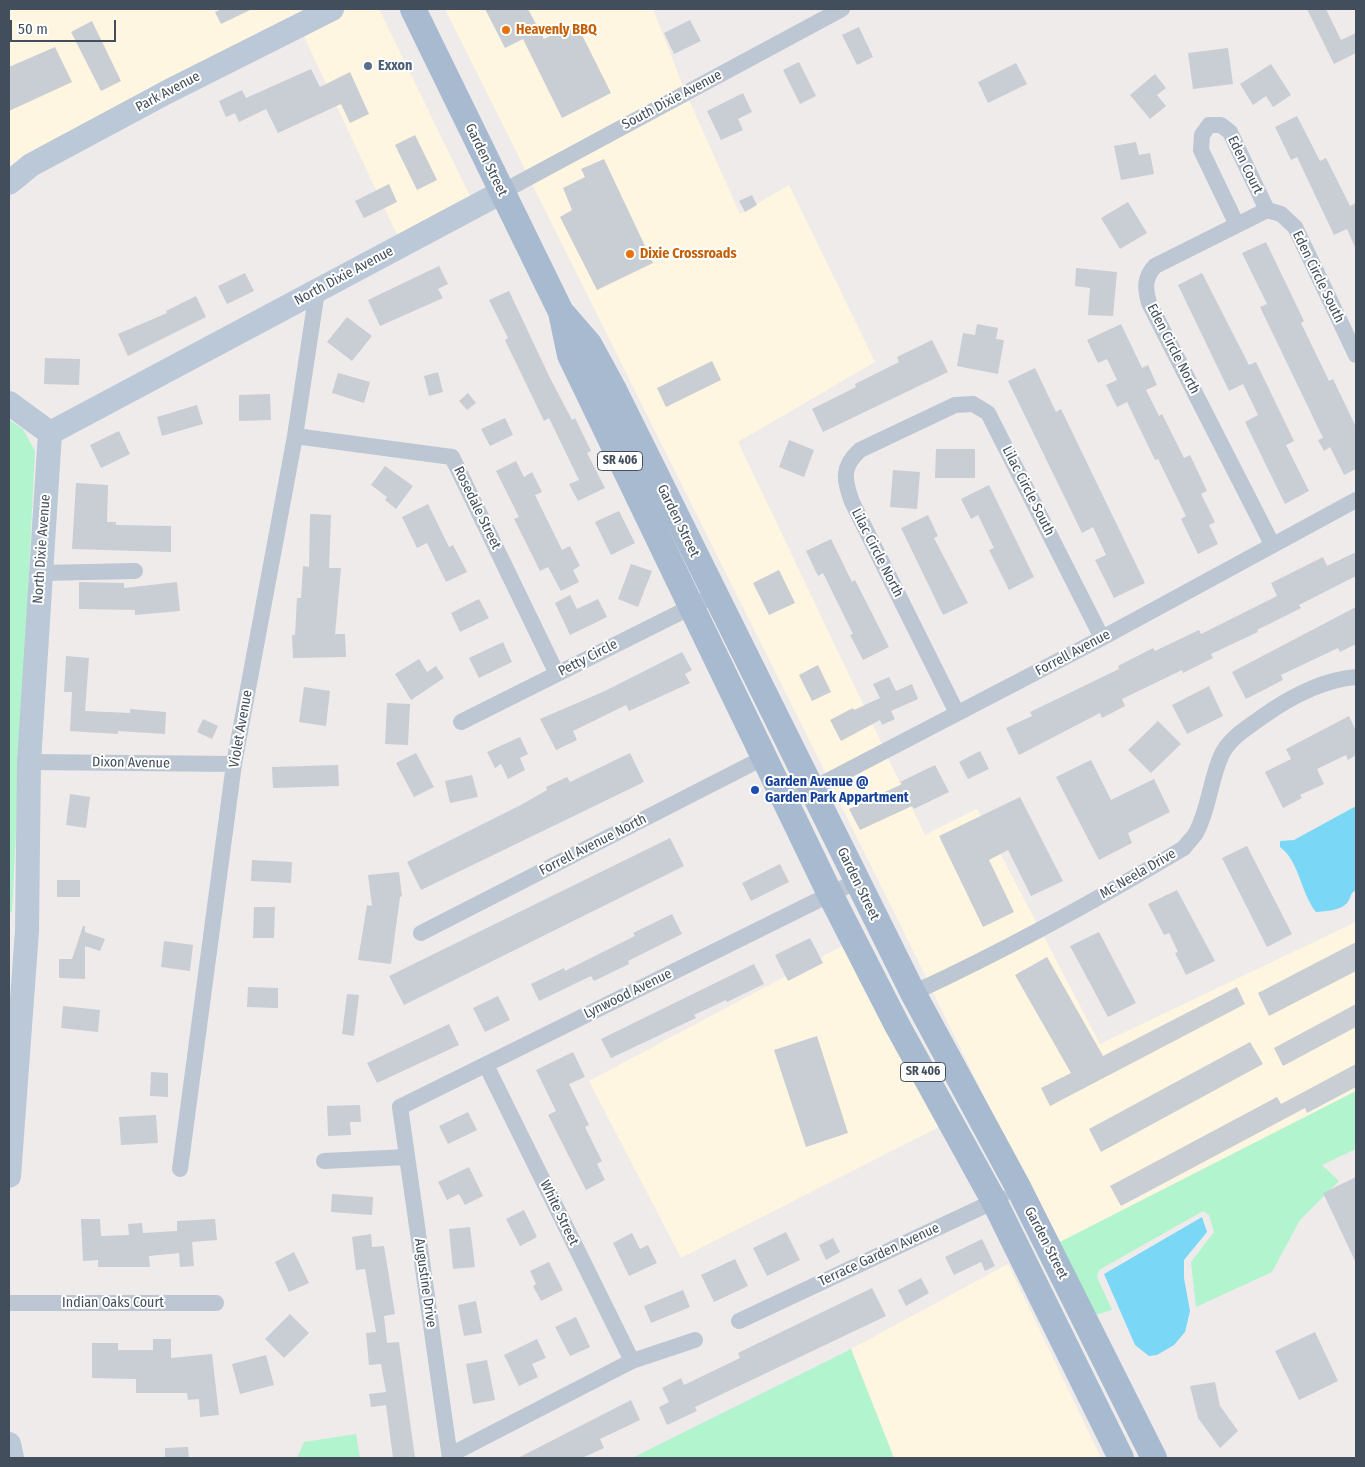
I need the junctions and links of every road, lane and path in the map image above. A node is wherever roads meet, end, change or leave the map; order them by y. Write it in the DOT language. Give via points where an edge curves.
graph roads {
  1 [pos="332,9"];
  2 [pos="413,9"];
  3 [pos="842,9"];
  4 [pos="9,183"];
  5 [pos="502,192"];
  6 [pos="1268,210"];
  7 [pos="1237,225"];
  8 [pos="317,291"];
  9 [pos="561,312"];
  10 [pos="1356,355"];
  11 [pos="9,402"];
  12 [pos="918,421"];
  13 [pos="50,433"];
  14 [pos="295,436"];
  15 [pos="1356,500"];
  16 [pos="1272,544"];
  17 [pos="135,571"];
  18 [pos="41,573"];
  19 [pos="715,595"];
  20 [pos="691,607"];
  21 [pos="1102,638"];
  22 [pos="557,674"];
  23 [pos="1356,677"];
  24 [pos="957,713"];
  25 [pos="461,722"];
  26 [pos="765,757"];
  27 [pos="29,762"];
  28 [pos="234,764"];
  29 [pos="810,790"];
  30 [pos="787,802"];
  31 [pos="857,881"];
  32 [pos="830,894"];
  33 [pos="421,933"];
  34 [pos="913,994"];
  35 [pos="486,1065"];
  36 [pos="400,1107"];
  37 [pos="407,1157"];
  38 [pos="324,1162"];
  39 [pos="180,1169"];
  40 [pos="9,1176"];
  41 [pos="1019,1189"];
  42 [pos="994,1201"];
  43 [pos="9,1303"];
  44 [pos="216,1303"];
  45 [pos="739,1321"];
  46 [pos="695,1340"];
  47 [pos="632,1360"];
  48 [pos="1125,1400"];
  49 [pos="1099,1413"];
  50 [pos="9,1444"];
  51 [pos="450,1456"];
  52 [pos="12,1458"];
  53 [pos="1121,1458"];
  54 [pos="1154,1458"];
  1 -- 4 [label="street, Park Avenue" via="31,165"];
  2 -- 5 [label="main road, Garden Street / SR 406"];
  3 -- 5 [label="street, South Dixie Avenue"];
  5 -- 8 [label="street, North Dixie Avenue"];
  5 -- 9 [label="main road, Garden Street / SR 406"];
  6 -- 7 [label="street, Eden Circle North"];
  6 -- 7 [label="street, Eden Court" via="1230,132 1221,125 1209,125 1202,135 1202,150"];
  6 -- 10 [label="street, Eden Circle South" via="1281,214 1294,227"];
  7 -- 16 [label="street, Eden Circle North" via="1154,266 1146,277 1145,289 1149,303"];
  8 -- 13 [label="street, North Dixie Avenue"];
  8 -- 14 [label="street, Violet Avenue"];
  9 -- 19 [label="main road, Garden Street / SR 406" via="589,344"];
  9 -- 20 [label="main road, Garden Street / SR 406" via="570,355"];
  11 -- 13 [label="street"];
  12 -- 21 [label="street, Lilac Circle South" via="964,403 973,404 988,413"];
  12 -- 24 [label="street, Lilac Circle North" via="860,450 845,470 846,484"];
  13 -- 18 [label="street, North Dixie Avenue"];
  14 -- 22 [label="street, Rosedale Street" via="452,458"];
  14 -- 28 [label="street, Violet Avenue"];
  15 -- 16 [label="street, Forrell Avenue"];
  16 -- 21 [label="street, Forrell Avenue"];
  17 -- 18 [label="street"];
  18 -- 27 [label="street, North Dixie Avenue"];
  19 -- 20 [label="street, Petty Circle"];
  19 -- 29 [label="main road, Garden Street / SR 406"];
  20 -- 22 [label="street, Petty Circle"];
  20 -- 26 [label="main road, Garden Street / SR 406"];
  21 -- 24 [label="street, Forrell Avenue"];
  22 -- 25 [label="street, Petty Circle"];
  23 -- 34 [label="street, Mc Neela Drive" via="1331,680 1304,691 1278,705 1237,735 1222,754 1196,833 1184,848 1064,918"];
  24 -- 29 [label="street, Forrell Avenue"];
  26 -- 30 [label="main road, Garden Street / SR 406"];
  26 -- 33 [label="street, Forrell Avenue North"];
  27 -- 28 [label="street, Dixon Avenue"];
  27 -- 40 [label="street, North Dixie Avenue" via="27,931"];
  28 -- 39 [label="street, Violet Avenue"];
  29 -- 30 [label="street, Forrell Avenue"];
  29 -- 31 [label="main road, Garden Street / SR 406"];
  30 -- 32 [label="main road, Garden Street / SR 406"];
  31 -- 32 [label="street, Lynwood Avenue"];
  31 -- 34 [label="main road, Garden Street / SR 406"];
  32 -- 35 [label="street, Lynwood Avenue"];
  32 -- 42 [label="main road, Garden Street / SR 406" via="897,1025"];
  34 -- 41 [label="main road, Garden Street / SR 406"];
  35 -- 36 [label="street, Lynwood Avenue"];
  35 -- 47 [label="street, White Street"];
  36 -- 37 [label="street, Augustine Drive"];
  37 -- 38 [label="street"];
  37 -- 51 [label="street, Augustine Drive"];
  41 -- 42 [label="street, Terrace Garden Avenue"];
  41 -- 48 [label="main road, Garden Street / SR 406"];
  42 -- 45 [label="street, Terrace Garden Avenue"];
  42 -- 49 [label="main road, Garden Street / SR 406"];
  43 -- 44 [label="street, Indian Oaks Court"];
  46 -- 47 [label="street"];
  47 -- 51 [label="street"];
  48 -- 49 [label="street"];
  48 -- 54 [label="main road, Garden Street / SR 406"];
  49 -- 53 [label="main road, Garden Street / SR 406"];
  50 -- 52 [label="street"];
}
